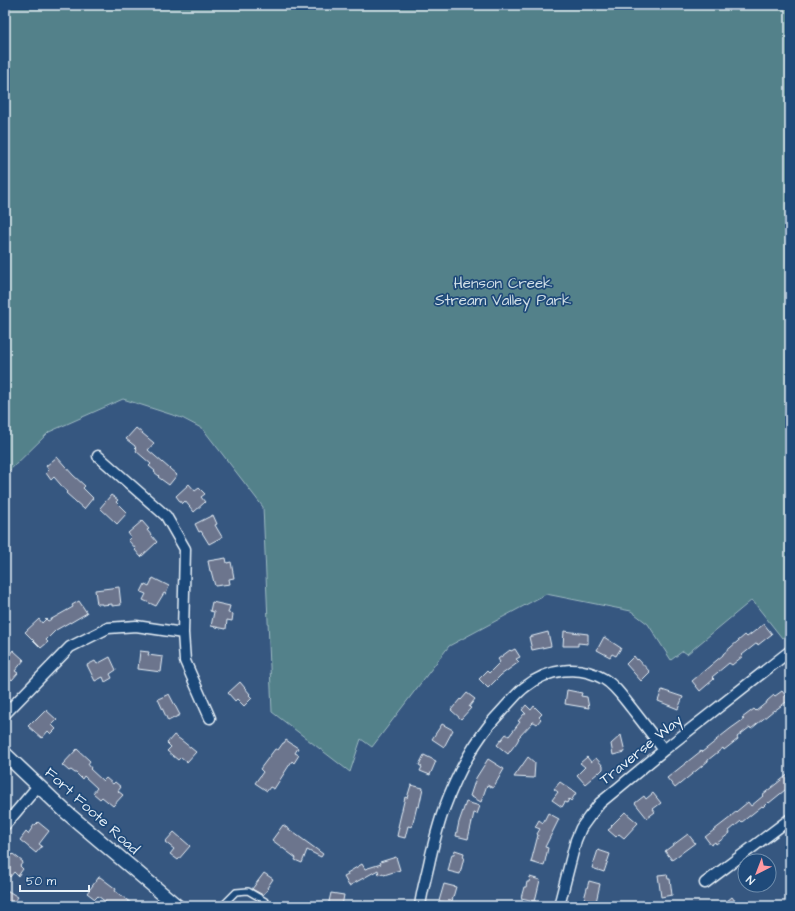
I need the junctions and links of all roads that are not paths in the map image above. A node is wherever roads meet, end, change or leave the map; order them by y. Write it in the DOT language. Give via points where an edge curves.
graph roads {
  1 [pos="98,456"];
  2 [pos="183,634"];
  3 [pos="790,651"];
  4 [pos="5,714"];
  5 [pos="210,718"];
  6 [pos="664,750"];
  7 [pos="5,754"];
  8 [pos="38,786"];
  9 [pos="790,819"];
  10 [pos="5,825"];
  11 [pos="705,883"];
  12 [pos="176,906"];
  13 [pos="222,906"];
  14 [pos="268,906"];
  15 [pos="420,906"];
  16 [pos="558,906"];
  1 -- 2 [label="street" via="166,516 185,549"];
  2 -- 4 [label="street" via="136,626 108,628 70,647"];
  2 -- 5 [label="street" via="185,660"];
  3 -- 6 [label="street, Traverse Way"];
  6 -- 15 [label="street" via="623,697 604,679 588,672 561,670 533,681 490,724 459,773 444,811"];
  6 -- 16 [label="street, Traverse Way" via="600,803 581,828"];
  7 -- 8 [label="street, Fort Foote Road"];
  8 -- 10 [label="street"];
  8 -- 12 [label="street, Fort Foote Road"];
  9 -- 11 [label="street"];
  13 -- 14 [label="lane" via="236,892 248,891 265,901"];
}
